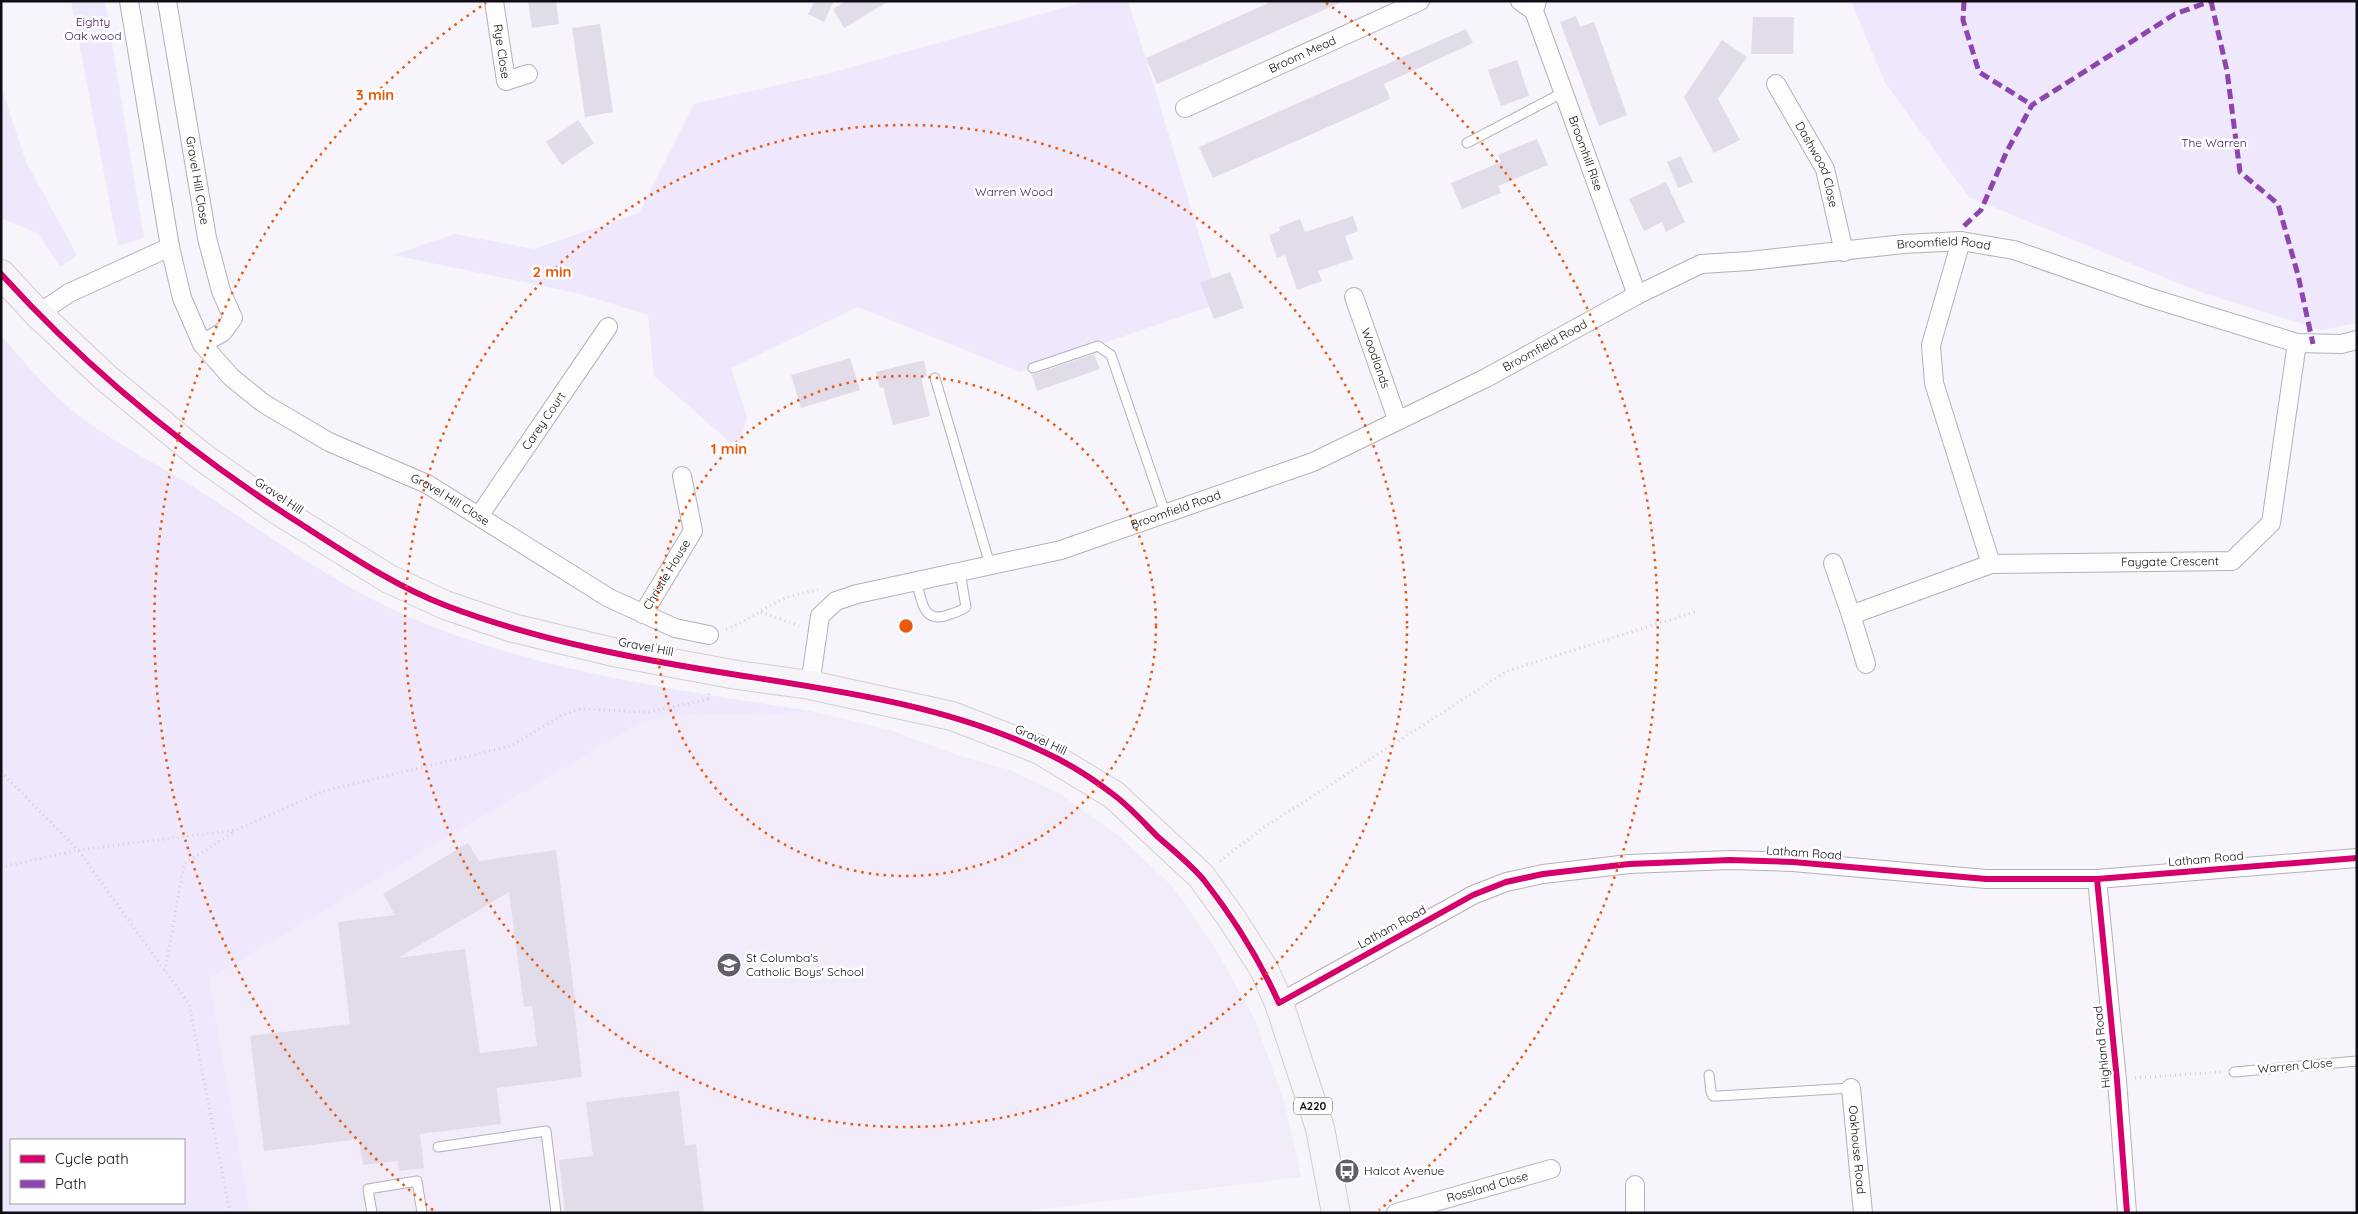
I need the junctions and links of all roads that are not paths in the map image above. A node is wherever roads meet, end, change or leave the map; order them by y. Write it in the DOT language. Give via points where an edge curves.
graph roads {
  1 [pos="129,1"];
  2 [pos="167,1"];
  3 [pos="494,1"];
  4 [pos="1420,1"];
  5 [pos="1520,1"];
  6 [pos="1536,6"];
  7 [pos="528,74"];
  8 [pos="1776,84"];
  9 [pos="1564,92"];
  10 [pos="1185,108"];
  11 [pos="1467,143"];
  12 [pos="1961,241"];
  13 [pos="170,247"];
  14 [pos="1844,252"];
  15 [pos="1,274"];
  16 [pos="1637,295"];
  17 [pos="1354,297"];
  18 [pos="38,314"];
  19 [pos="608,326"];
  20 [pos="2357,340"];
  21 [pos="2297,343"];
  22 [pos="202,344"];
  23 [pos="1033,368"];
  24 [pos="935,378"];
  25 [pos="1397,419"];
  26 [pos="682,476"];
  27 [pos="1166,513"];
  28 [pos="479,516"];
  29 [pos="1833,563"];
  30 [pos="1991,564"];
  31 [pos="990,565"];
  32 [pos="960,572"];
  33 [pos="916,581"];
  34 [pos="643,614"];
  35 [pos="1851,615"];
  36 [pos="709,635"];
  37 [pos="1866,664"];
  38 [pos="810,685"];
  39 [pos="2357,858"];
  40 [pos="2097,879"];
  41 [pos="1279,1002"];
  42 [pos="2357,1061"];
  43 [pos="2234,1072"];
  44 [pos="1709,1075"];
  45 [pos="1851,1088"];
  46 [pos="438,1147"];
  47 [pos="1551,1170"];
  48 [pos="1635,1186"];
  49 [pos="372,1213"];
  50 [pos="422,1213"];
  51 [pos="556,1213"];
  52 [pos="1336,1213"];
  53 [pos="1396,1213"];
  54 [pos="1635,1213"];
  55 [pos="1863,1213"];
  56 [pos="2127,1213"];
  1 -- 13 [label="street, Gravel Hill Close"];
  2 -- 22 [label="street, Gravel Hill Close" via="207,238 221,291 233,318 223,332"];
  3 -- 7 [label="street, Rye Close" via="506,81"];
  4 -- 10 [label="street, Broom Mead"];
  5 -- 6 [label="street, Broomhill Rise"];
  6 -- 9 [label="street, Broomhill Rise"];
  8 -- 14 [label="street, Dashwood Close" via="1825,169"];
  9 -- 11 [label="lane"];
  9 -- 16 [label="street, Broomhill Rise"];
  12 -- 14 [label="street, Broomfield Road"];
  12 -- 21 [label="street, Broomfield Road" via="2014,250 2148,297"];
  12 -- 30 [label="street" via="1931,345 1934,383"];
  13 -- 18 [label="street" via="69,293"];
  13 -- 22 [label="street, Gravel Hill Close" via="182,298"];
  14 -- 16 [label="street, Broomfield Road" via="1701,264"];
  15 -- 18 [label="main road, Gravel Hill / A220"];
  16 -- 25 [label="street, Broomfield Road" via="1486,378"];
  17 -- 25 [label="street, Woodlands"];
  18 -- 38 [label="main road, Gravel Hill / A220" via="105,377 201,456 389,580 445,605 513,628 613,652"];
  19 -- 28 [label="street, Carey Court"];
  20 -- 21 [label="street, Broomfield Road" via="2341,344"];
  21 -- 30 [label="street, Faygate Crescent" via="2271,523 2232,561"];
  22 -- 28 [label="street, Gravel Hill Close" via="231,377 263,403 329,442 427,484"];
  23 -- 27 [label="lane" via="1098,346 1111,355"];
  24 -- 31 [label="lane"];
  25 -- 27 [label="street, Broomfield Road" via="1313,462"];
  26 -- 34 [label="street, Christie House" via="693,531"];
  27 -- 31 [label="street, Broomfield Road" via="1061,550"];
  28 -- 34 [label="street, Gravel Hill Close" via="609,598"];
  29 -- 35 [label="street"];
  30 -- 35 [label="street, Faygate Crescent"];
  31 -- 32 [label="street, Broomfield Road"];
  32 -- 33 [label="street, Broomfield Road"];
  32 -- 33 [label="lane" via="966,607 938,618 926,613"];
  33 -- 38 [label="street, Broomfield Road" via="836,601 820,616"];
  34 -- 36 [label="street, Gravel Hill Close" via="675,628"];
  35 -- 37 [label="street"];
  38 -- 41 [label="main road, Gravel Hill / A220" via="952,716 1040,750 1114,795 1201,876 1264,969"];
  39 -- 40 [label="street, Latham Road"];
  40 -- 41 [label="street, Latham Road" via="1986,879 1794,862 1730,860 1629,864 1542,874 1506,882 1473,895"];
  40 -- 56 [label="street, Highland Road"];
  41 -- 52 [label="main road, Gravel Hill / A220" via="1320,1128"];
  42 -- 43 [label="lane, Warren Close"];
  44 -- 45 [label="lane" via="1713,1096"];
  45 -- 55 [label="street, Oakhouse Road"];
  46 -- 51 [label="lane" via="546,1132"];
  47 -- 53 [label="street, Rossland Close"];
  48 -- 54 [label="street"];
  49 -- 50 [label="lane" via="368,1189 417,1181"];
}
